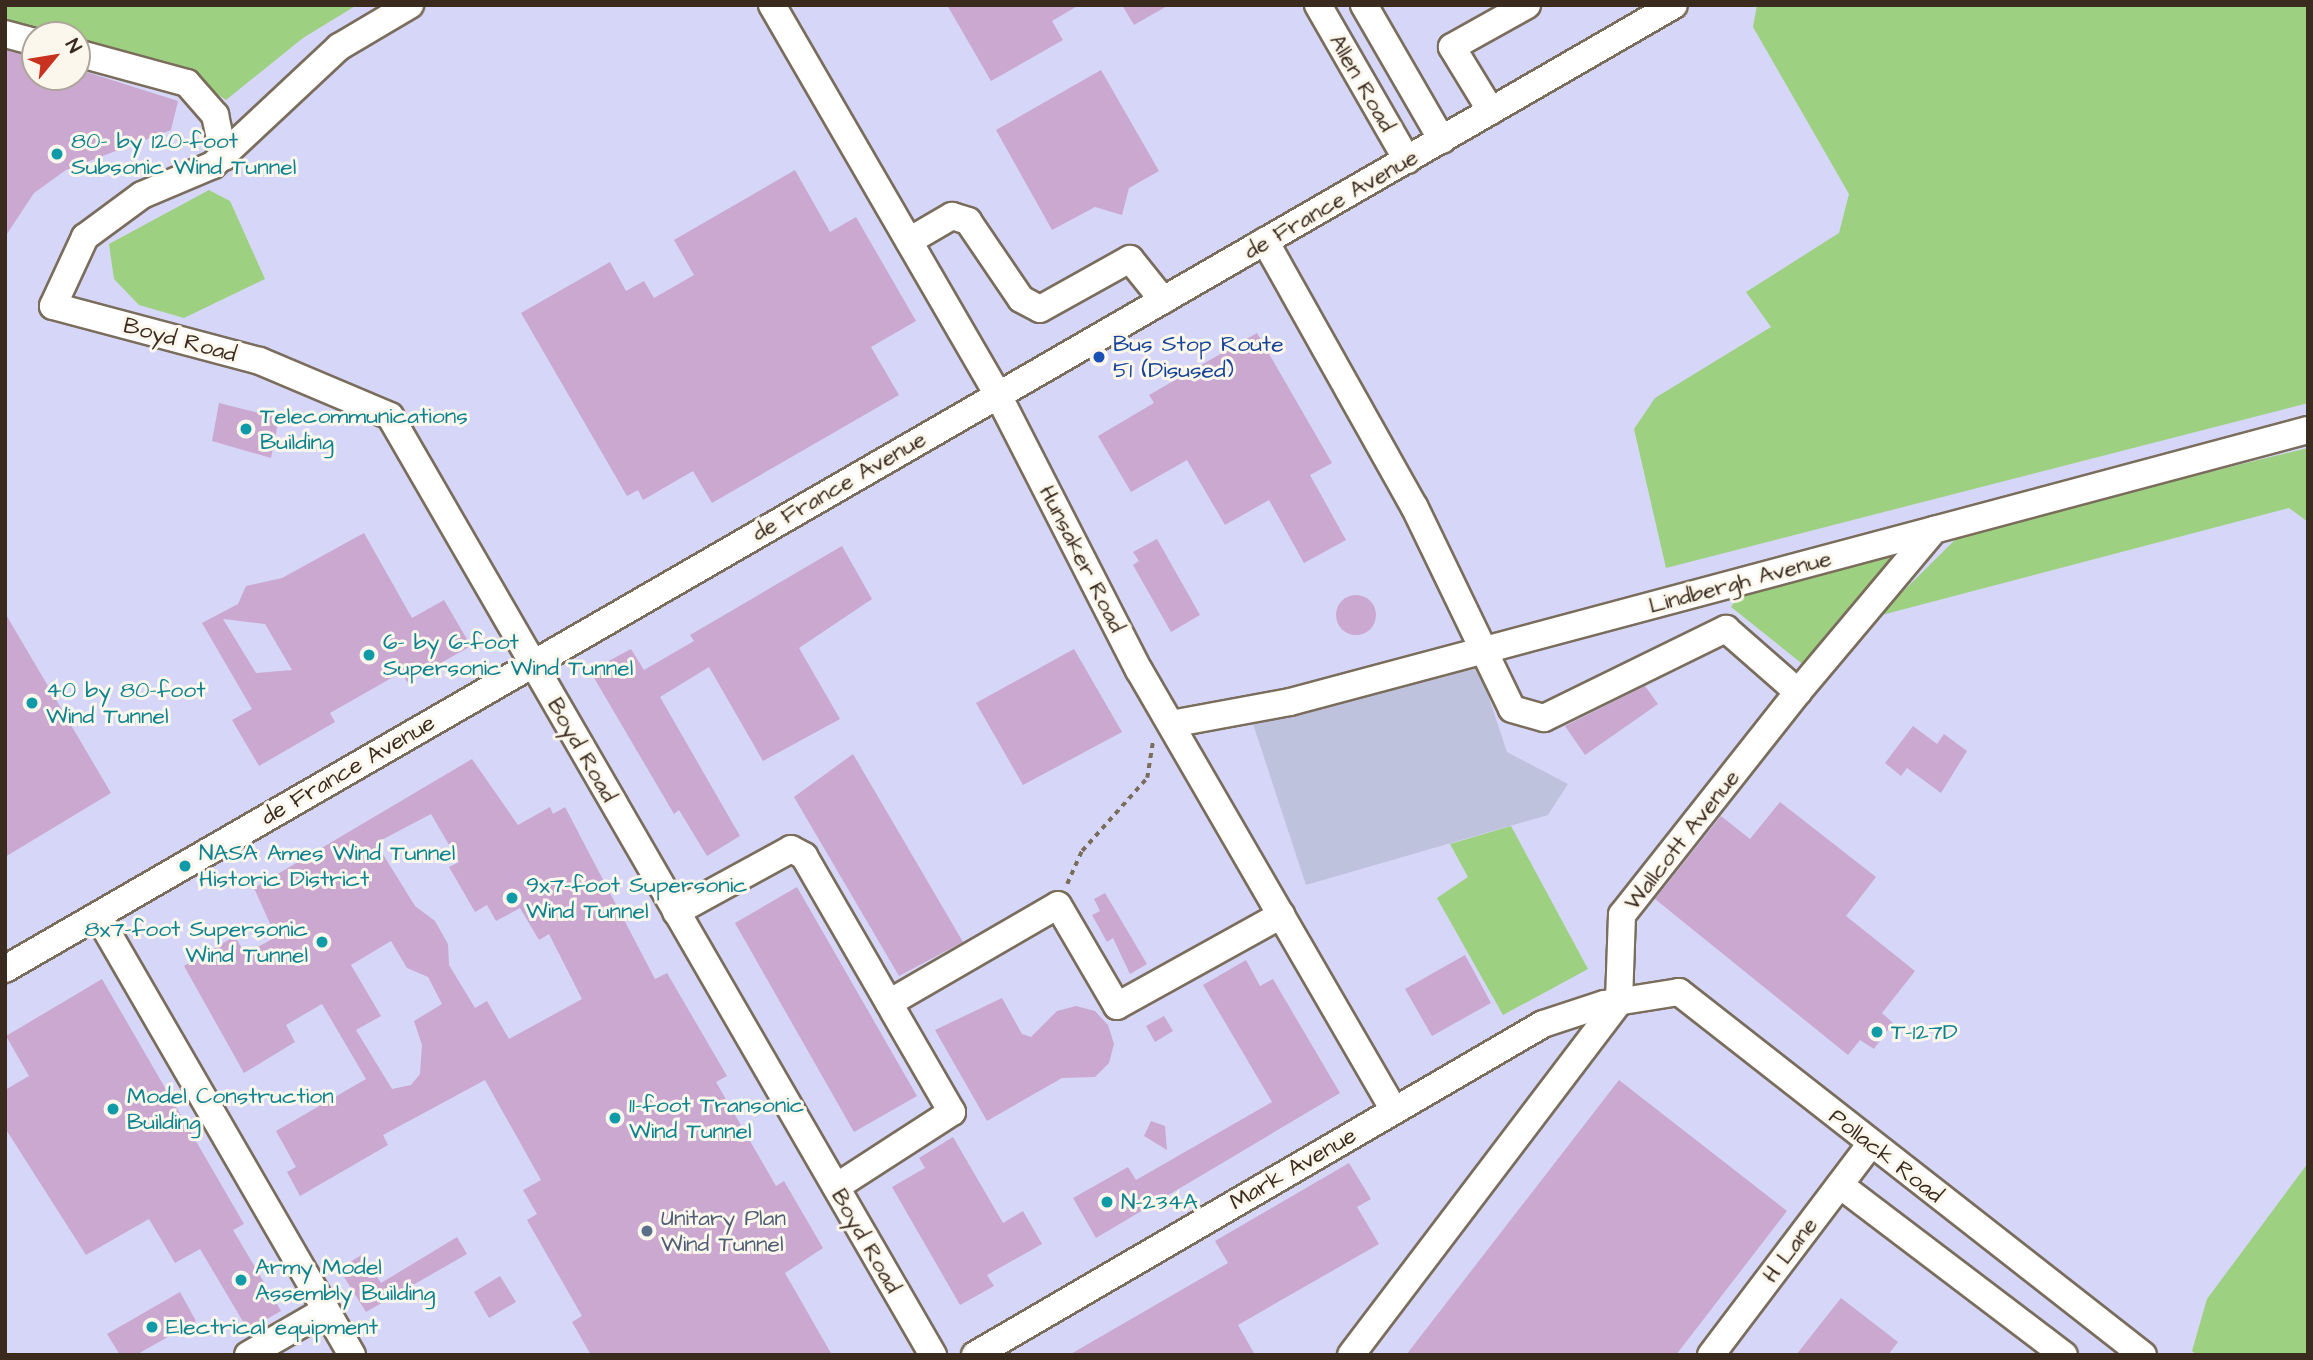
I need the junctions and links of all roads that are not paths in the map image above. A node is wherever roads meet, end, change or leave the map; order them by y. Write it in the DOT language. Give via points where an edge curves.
graph roads {
  1 [pos="410,5"];
  2 [pos="772,5"];
  3 [pos="1318,5"];
  4 [pos="1364,5"];
  5 [pos="1527,5"];
  6 [pos="1668,7"];
  7 [pos="91,57"];
  8 [pos="1491,111"];
  9 [pos="1442,140"];
  10 [pos="224,157"];
  11 [pos="1407,160"];
  12 [pos="909,241"];
  13 [pos="1265,241"];
  14 [pos="1163,300"];
  15 [pos="998,395"];
  16 [pos="2308,430"];
  17 [pos="1934,530"];
  18 [pos="1692,594"];
  19 [pos="1726,629"];
  20 [pos="1486,649"];
  21 [pos="532,662"];
  22 [pos="1798,692"];
  23 [pos="1171,724"];
  24 [pos="676,912"];
  25 [pos="1281,915"];
  26 [pos="98,916"];
  27 [pos="5,970"];
  28 [pos="1619,1002"];
  29 [pos="889,1003"];
  30 [pos="1394,1110"];
  31 [pos="1870,1145"];
  32 [pos="1840,1185"];
  33 [pos="835,1188"];
  34 [pos="326,1310"];
  35 [pos="248,1355"];
  36 [pos="352,1355"];
  37 [pos="933,1355"];
  38 [pos="975,1355"];
  39 [pos="1351,1355"];
  40 [pos="1711,1355"];
  41 [pos="2064,1355"];
  42 [pos="2143,1355"];
  1 -- 10 [label="street" via="339,47"];
  2 -- 12 [label="street, Hunsaker Road"];
  3 -- 11 [label="street, Allen Road"];
  4 -- 9 [label="street, Allen Road"];
  5 -- 8 [label="street" via="1452,47"];
  6 -- 8 [label="street, de France Avenue"];
  7 -- 10 [label="street" via="187,83 215,115"];
  8 -- 9 [label="street, de France Avenue"];
  9 -- 11 [label="street, de France Avenue"];
  10 -- 21 [label="street, Boyd Road" via="142,195 85,237 53,306 260,361 390,416"];
  11 -- 13 [label="street, de France Avenue"];
  12 -- 14 [label="street" via="952,216 968,220 1021,299 1040,309 1130,259"];
  12 -- 15 [label="street, Hunsaker Road"];
  13 -- 14 [label="street, de France Avenue"];
  13 -- 20 [label="street"];
  14 -- 15 [label="street, de France Avenue"];
  15 -- 21 [label="street, de France Avenue"];
  15 -- 23 [label="street, Hunsaker Road"];
  16 -- 17 [label="street, Lindbergh Avenue"];
  17 -- 18 [label="street, Lindbergh Avenue"];
  17 -- 22 [label="street, Wallcott Avenue"];
  18 -- 19 [label="street"];
  18 -- 20 [label="street, Lindbergh Avenue"];
  19 -- 20 [label="street" via="1544,718 1512,709"];
  19 -- 22 [label="street"];
  20 -- 23 [label="street, Lindbergh Avenue" via="1290,702"];
  21 -- 24 [label="street, Boyd Road"];
  21 -- 26 [label="street, de France Avenue"];
  22 -- 28 [label="street, Wallcott Avenue" via="1622,915"];
  23 -- 25 [label="street, Hunsaker Road"];
  24 -- 29 [label="street" via="791,849 804,856"];
  24 -- 33 [label="street, Boyd Road"];
  25 -- 29 [label="street" via="1117,1006 1058,905"];
  25 -- 30 [label="street, Hunsaker Road"];
  26 -- 27 [label="street, de France Avenue"];
  26 -- 34 [label="street"];
  28 -- 30 [label="street, Mark Avenue" via="1543,1024"];
  28 -- 31 [label="street, Pollack Road" via="1679,992"];
  28 -- 39 [label="street"];
  29 -- 33 [label="street" via="952,1112"];
  30 -- 38 [label="street, Mark Avenue"];
  31 -- 32 [label="street, H Lane"];
  31 -- 42 [label="street, Pollack Road"];
  32 -- 40 [label="street, H Lane"];
  32 -- 41 [label="street"];
  33 -- 37 [label="street, Boyd Road"];
  34 -- 35 [label="street"];
  34 -- 36 [label="street"];
}
